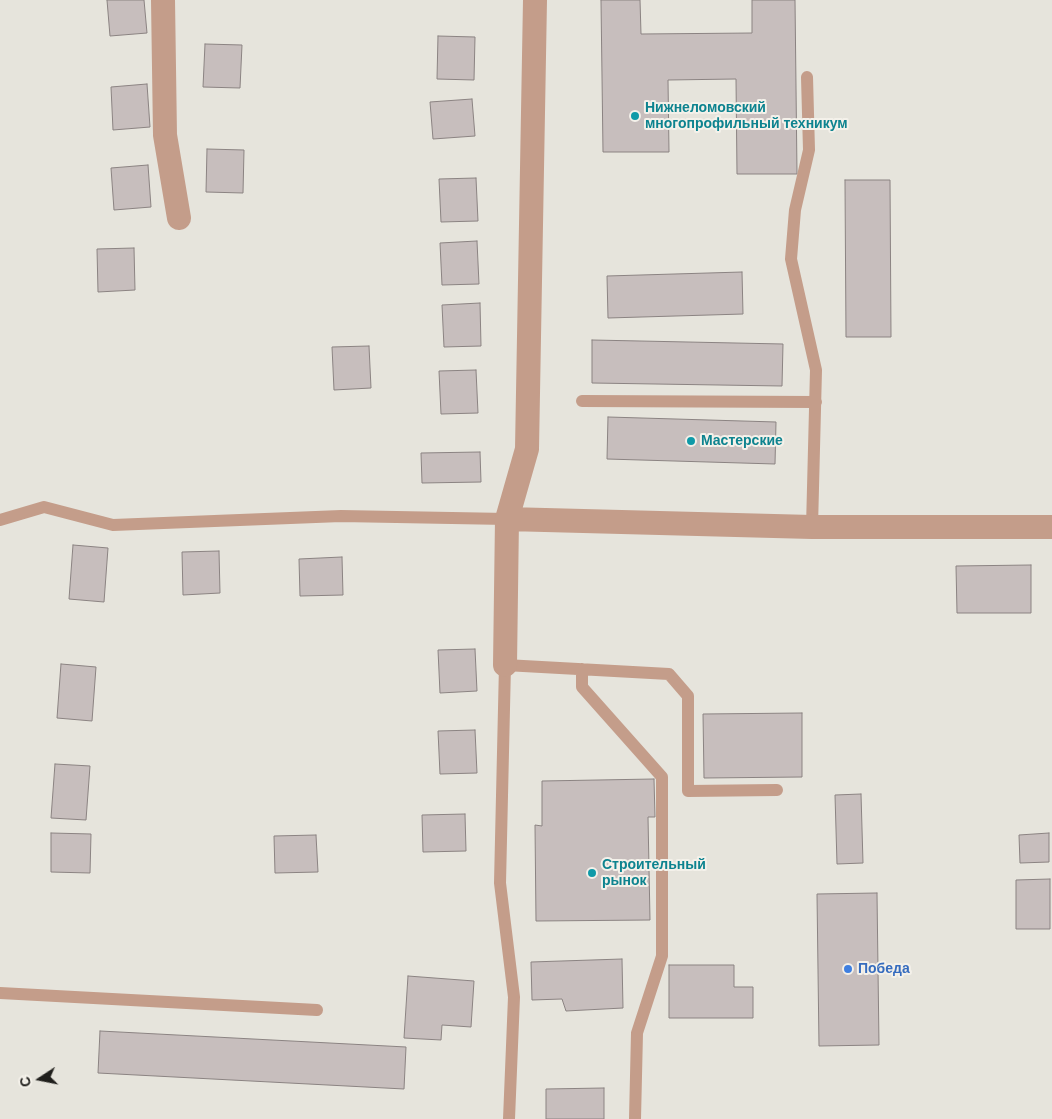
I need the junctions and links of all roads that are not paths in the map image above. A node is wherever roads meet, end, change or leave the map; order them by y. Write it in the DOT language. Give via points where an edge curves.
graph roads {
  1 [pos="163,0"];
  2 [pos="535,0"];
  3 [pos="807,77"];
  4 [pos="179,218"];
  5 [pos="582,401"];
  6 [pos="816,402"];
  7 [pos="507,519"];
  8 [pos="0,520"];
  9 [pos="812,527"];
  10 [pos="1052,527"];
  11 [pos="505,665"];
  12 [pos="582,669"];
  13 [pos="777,790"];
  14 [pos="0,994"];
  15 [pos="317,1010"];
  16 [pos="509,1119"];
  17 [pos="635,1119"];
  1 -- 4 [label="street" via="165,135"];
  2 -- 7 [label="street" via="528,449"];
  3 -- 6 [label="lane" via="809,150 795,210 791,259 816,370"];
  5 -- 6 [label="lane"];
  6 -- 9 [label="lane"];
  7 -- 8 [label="lane" via="341,516 113,525 44,507"];
  7 -- 9 [label="street"];
  7 -- 11 [label="street"];
  9 -- 10 [label="street"];
  11 -- 12 [label="lane"];
  11 -- 16 [label="lane" via="500,883 514,996"];
  12 -- 13 [label="lane" via="669,674 688,696 688,791"];
  12 -- 17 [label="lane" via="582,687 662,776 662,956 637,1033"];
  14 -- 15 [label="lane"];
}
